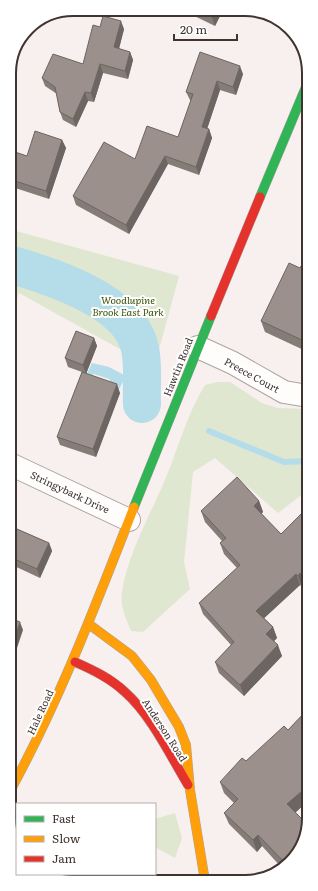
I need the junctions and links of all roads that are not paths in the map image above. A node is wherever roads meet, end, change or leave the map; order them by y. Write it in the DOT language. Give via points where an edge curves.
graph roads {
  1 [pos="302,96"];
  2 [pos="198,347"];
  3 [pos="302,395"];
  4 [pos="16,467"];
  5 [pos="129,520"];
  6 [pos="90,625"];
  7 [pos="75,662"];
  8 [pos="16,781"];
  9 [pos="190,790"];
  10 [pos="204,875"];
  1 -- 2 [label="main road, Hawtin Road"];
  2 -- 3 [label="street, Preece Court" via="233,363 284,392"];
  2 -- 5 [label="main road, Hawtin Road"];
  4 -- 5 [label="street, Stringybark Drive"];
  5 -- 6 [label="main road, Hawtin Road"];
  6 -- 7 [label="main road, Hawtin Road"];
  6 -- 9 [label="main road, Anderson Road" via="132,656 166,702 186,745"];
  7 -- 8 [label="main road, Hale Road" via="34,750"];
  7 -- 9 [label="main road, Anderson Road" via="101,674 125,692 144,714"];
  9 -- 10 [label="main road, Anderson Road"];
}
